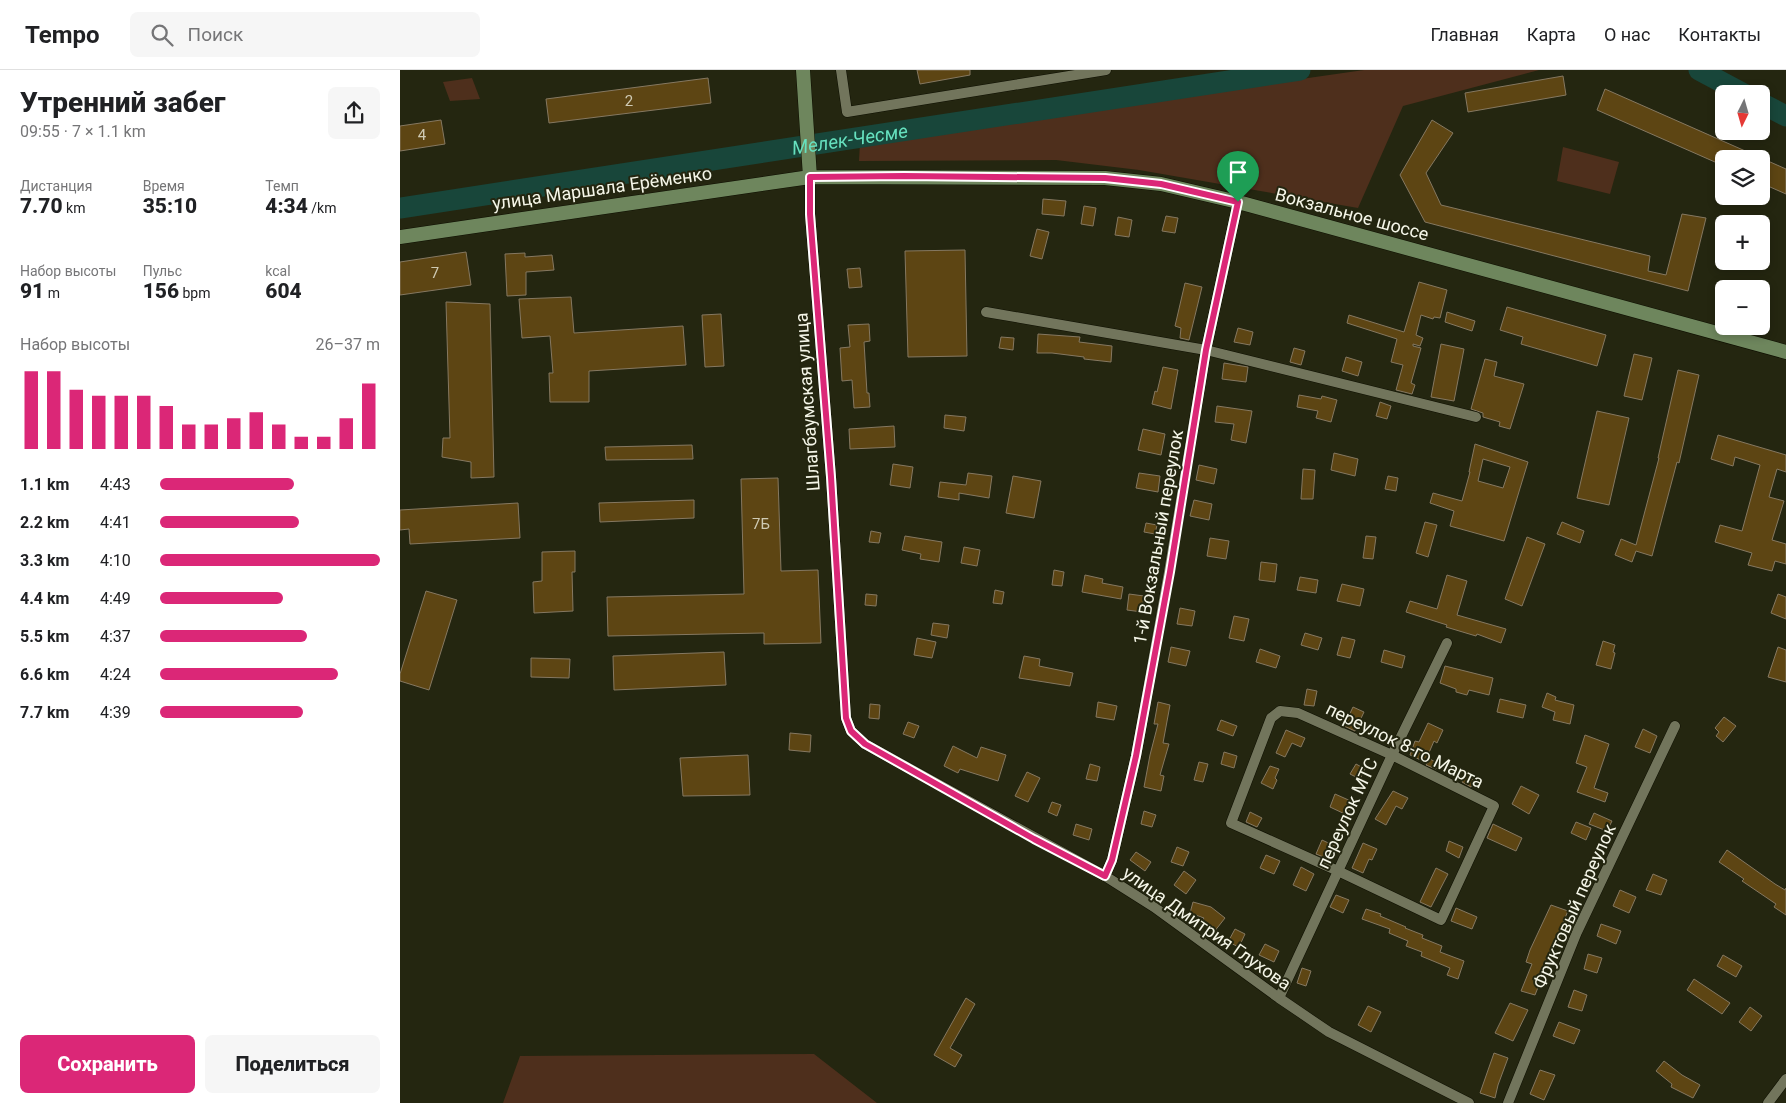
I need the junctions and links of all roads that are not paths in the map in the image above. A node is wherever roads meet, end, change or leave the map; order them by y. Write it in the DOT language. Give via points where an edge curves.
graph roads {
  1 [pos="803,70"];
  2 [pos="841,70"];
  3 [pos="1106,70"];
  4 [pos="809,170"];
  5 [pos="1238,202"];
  6 [pos="400,237"];
  7 [pos="986,312"];
  8 [pos="1206,350"];
  9 [pos="1786,352"];
  10 [pos="1476,417"];
  11 [pos="1447,643"];
  12 [pos="1675,726"];
  13 [pos="851,731"];
  14 [pos="1392,755"];
  15 [pos="1338,871"];
  16 [pos="1105,876"];
  17 [pos="1279,998"];
  18 [pos="1786,1079"];
  19 [pos="1469,1103"];
  20 [pos="1508,1103"];
  21 [pos="1768,1103"];
  1 -- 4 [label="main road, Шлагбаумская улица"];
  2 -- 3 [label="street" via="847,112"];
  4 -- 5 [label="main road, Вокзальное шоссе" via="1105,178 1161,184"];
  4 -- 6 [label="main road, улица Маршала Ерёменко"];
  4 -- 13 [label="street, Шлагбаумская улица" via="846,718"];
  5 -- 8 [label="street, 1-й Вокзальный переулок"];
  5 -- 9 [label="main road, Вокзальное шоссе"];
  7 -- 8 [label="street"];
  8 -- 10 [label="street"];
  8 -- 16 [label="street, 1-й Вокзальный переулок" via="1136,756 1112,860"];
  11 -- 14 [label="street, переулок МТС"];
  12 -- 20 [label="street, Фруктовый переулок" via="1577,932"];
  13 -- 16 [label="street, улица Дмитрия Глухова" via="865,744"];
  14 -- 15 [label="street, переулок МТС"];
  14 -- 15 [label="street, переулок 8-го Марта" via="1494,806 1440,920"];
  14 -- 15 [label="street, переулок 8-го Марта" via="1298,713 1280,711 1271,718 1231,823"];
  15 -- 17 [label="street, переулок МТС"];
  16 -- 17 [label="street, улица Дмитрия Глухова" via="1154,907"];
  17 -- 19 [label="street, улица Дмитрия Глухова" via="1329,1032"];
  18 -- 21 [label="street"];
}
